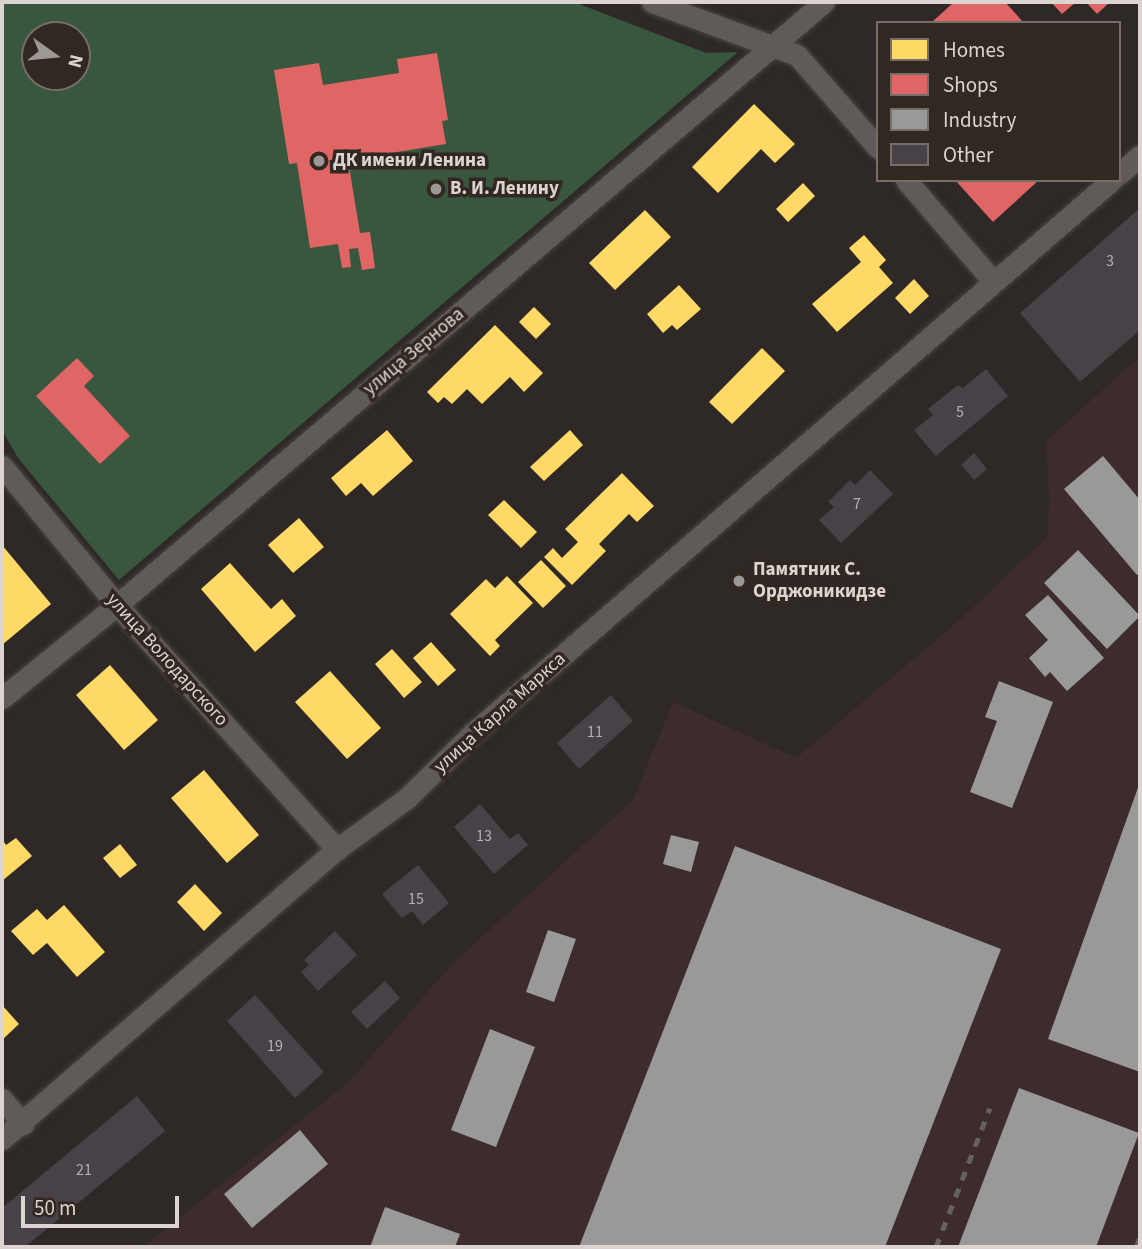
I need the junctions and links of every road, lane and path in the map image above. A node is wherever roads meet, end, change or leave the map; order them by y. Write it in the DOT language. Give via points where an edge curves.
graph roads {
  1 [pos="652,2"];
  2 [pos="824,2"];
  3 [pos="772,45"];
  4 [pos="876,146"];
  5 [pos="1140,156"];
  6 [pos="1121,172"];
  7 [pos="908,182"];
  8 [pos="1110,182"];
  9 [pos="993,281"];
  10 [pos="2,466"];
  11 [pos="117,605"];
  12 [pos="2,698"];
  13 [pos="337,849"];
  14 [pos="2,1099"];
  15 [pos="23,1124"];
  16 [pos="2,1139"];
  1 -- 3 [label="street"];
  2 -- 3 [label="street, улица Зернова"];
  3 -- 4 [label="street" via="797,55"];
  3 -- 11 [label="street, улица Зернова"];
  5 -- 6 [label="street"];
  7 -- 9 [label="street"];
  8 -- 9 [label="street, улица Карла Маркса"];
  9 -- 13 [label="street, улица Карла Маркса" via="474,732 407,798"];
  10 -- 11 [label="street, улица Володарского"];
  11 -- 12 [label="street, улица Зернова"];
  11 -- 13 [label="street, улица Володарского"];
  13 -- 15 [label="street, улица Карла Маркса"];
  14 -- 15 [label="street"];
  15 -- 16 [label="street, улица Карла Маркса"];
}
